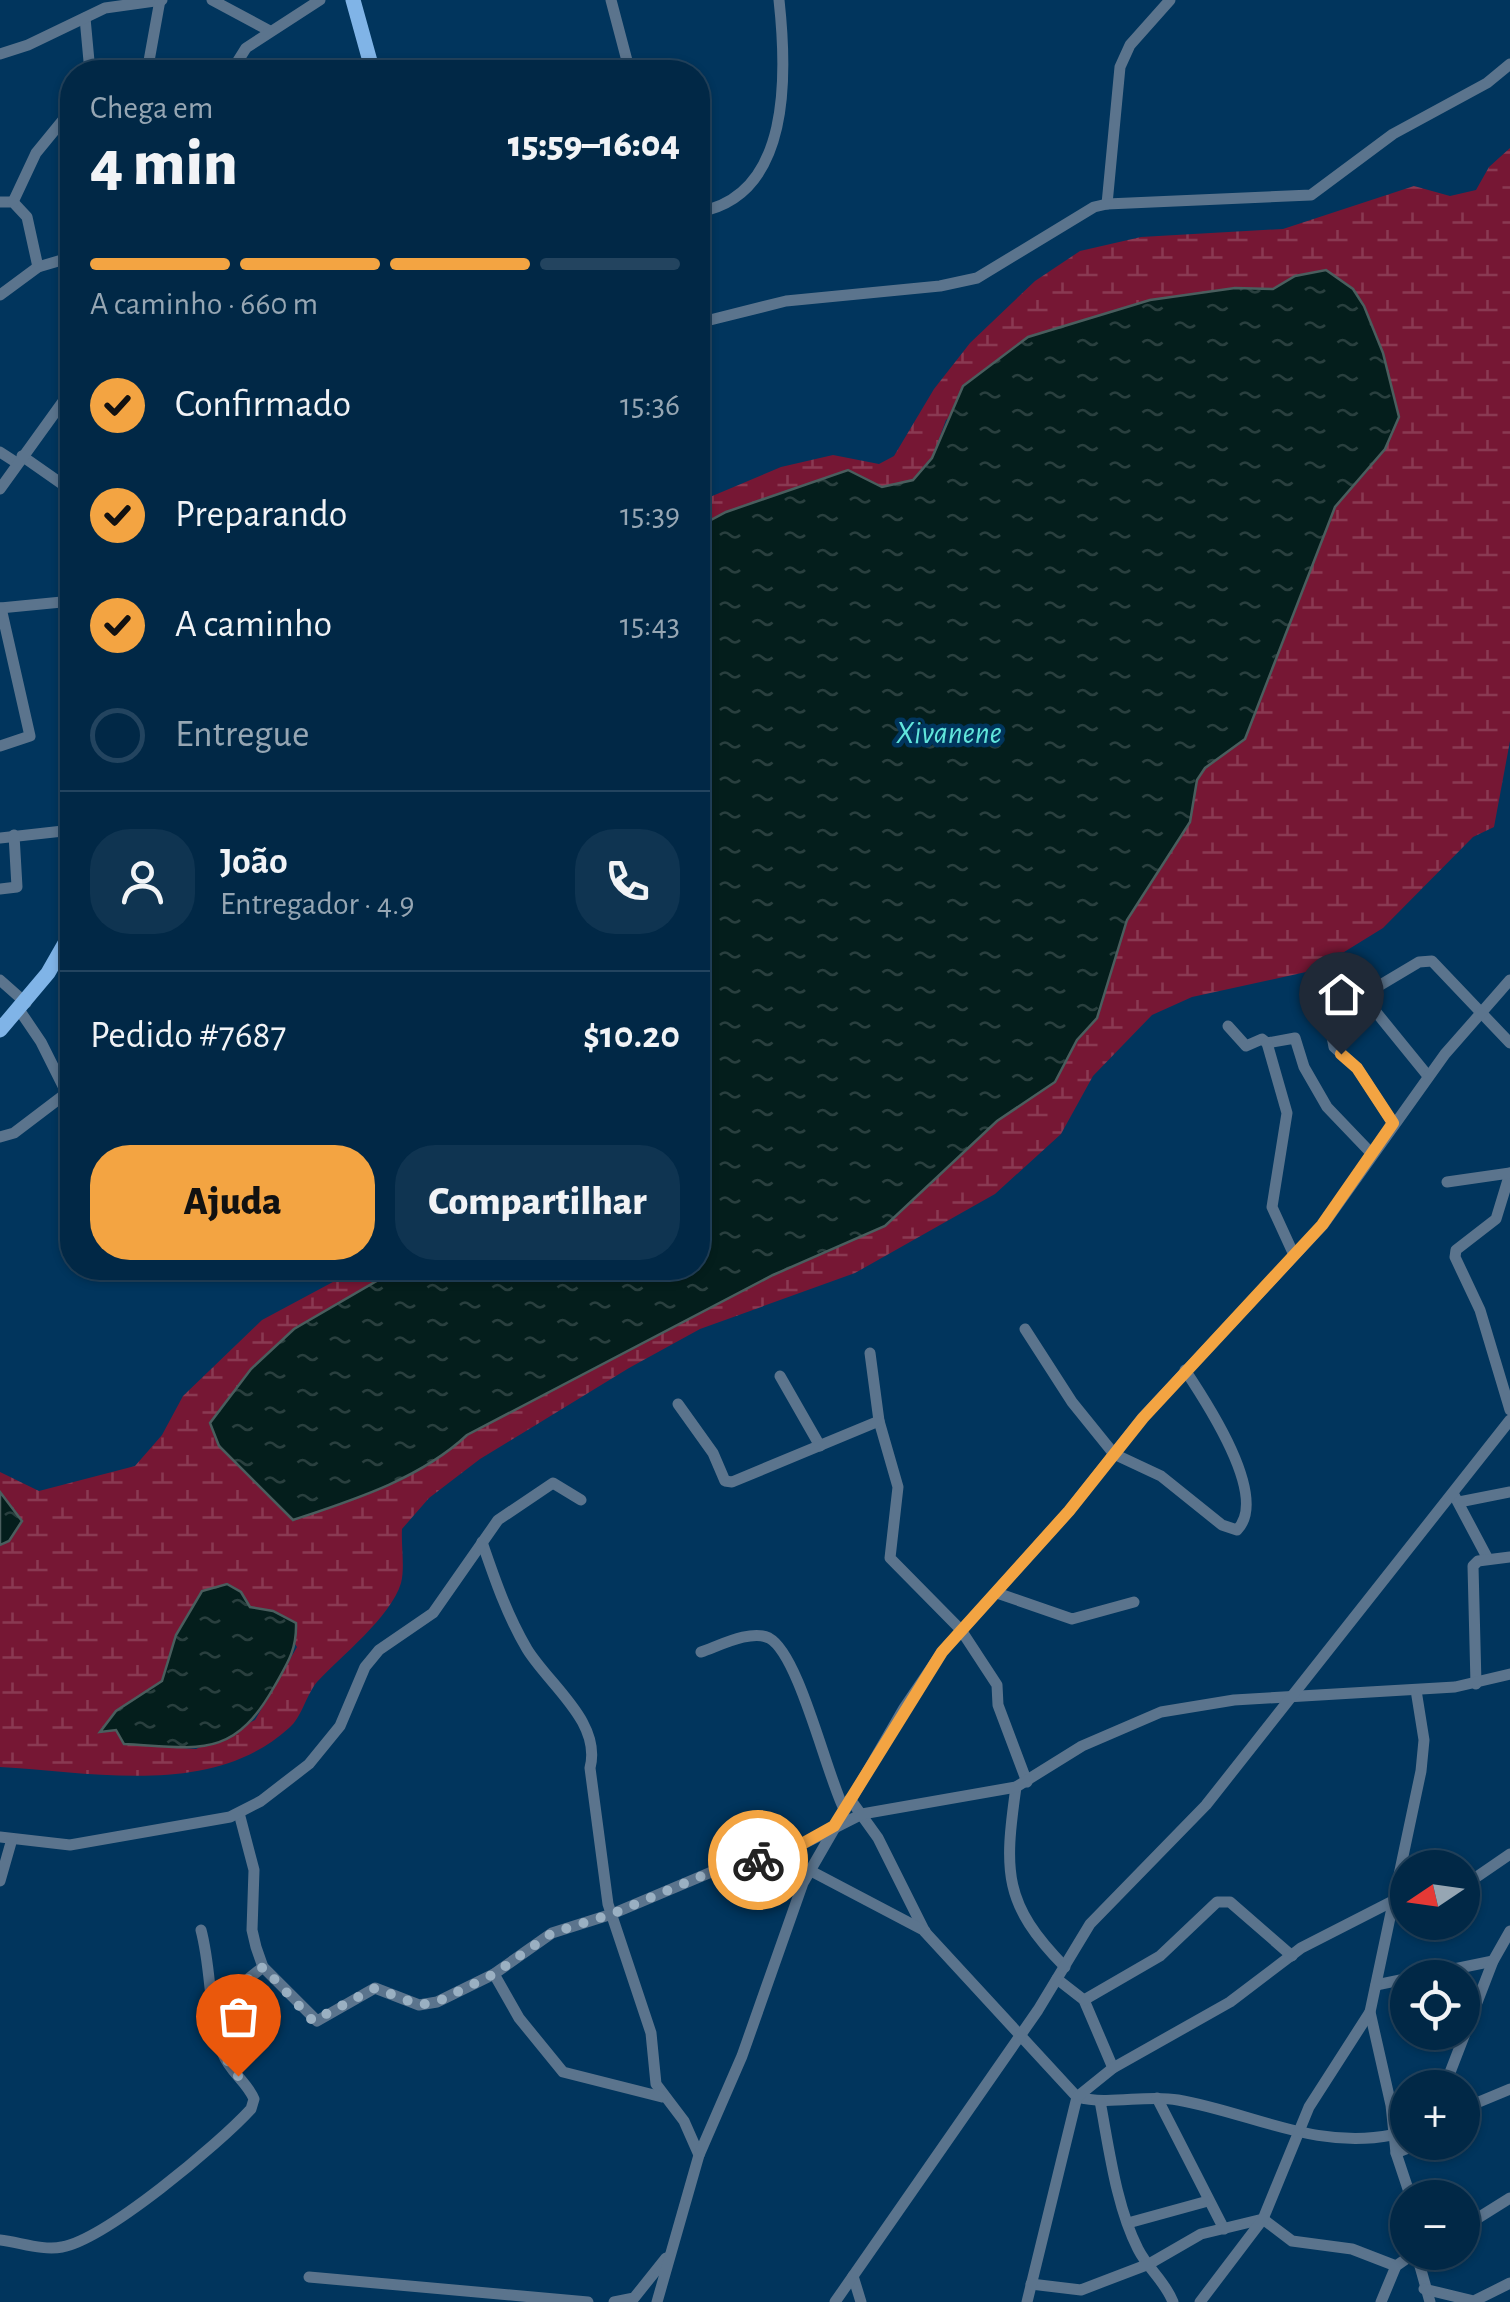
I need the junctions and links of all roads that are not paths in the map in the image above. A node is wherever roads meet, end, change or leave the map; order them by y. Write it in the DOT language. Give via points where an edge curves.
graph roads {
  1 [pos="161,0"];
  2 [pos="212,0"];
  3 [pos="320,0"];
  4 [pos="353,0"];
  5 [pos="611,0"];
  6 [pos="779,0"];
  7 [pos="1170,0"];
  8 [pos="98,6"];
  9 [pos="85,18"];
  10 [pos="270,30"];
  11 [pos="0,54"];
  12 [pos="89,60"];
  13 [pos="152,60"];
  14 [pos="238,60"];
  15 [pos="370,60"];
  16 [pos="627,60"];
  17 [pos="1510,64"];
  18 [pos="60,124"];
  19 [pos="7,202"];
  20 [pos="1107,204"];
  21 [pos="710,207"];
  22 [pos="60,261"];
  23 [pos="38,267"];
  24 [pos="0,296"];
  25 [pos="710,320"];
  26 [pos="60,405"];
  27 [pos="0,452"];
  28 [pos="20,459"];
  29 [pos="60,484"];
  30 [pos="0,490"];
  31 [pos="60,603"];
  32 [pos="1,608"];
  33 [pos="0,746"];
  34 [pos="60,831"];
  35 [pos="14,835"];
  36 [pos="0,838"];
  37 [pos="0,889"];
  38 [pos="60,949"];
  39 [pos="0,980"];
  40 [pos="1510,980"];
  41 [pos="1363,996"];
  42 [pos="22,1007"];
  43 [pos="1479,1013"];
  44 [pos="1228,1026"];
  45 [pos="0,1030"];
  46 [pos="1268,1043"];
  47 [pos="1510,1044"];
  48 [pos="1428,1076"];
  49 [pos="60,1079"];
  50 [pos="60,1104"];
  51 [pos="1393,1123"];
  52 [pos="0,1137"];
  53 [pos="1372,1153"];
  54 [pos="1510,1173"];
  55 [pos="1447,1182"];
  56 [pos="1294,1255"];
  57 [pos="1025,1330"];
  58 [pos="870,1353"];
  59 [pos="1185,1370"];
  60 [pos="780,1376"];
  61 [pos="678,1404"];
  62 [pos="1510,1410"];
  63 [pos="1510,1420"];
  64 [pos="879,1422"];
  65 [pos="820,1446"];
  66 [pos="1114,1454"];
  67 [pos="1510,1492"];
  68 [pos="1456,1498"];
  69 [pos="580,1500"];
  70 [pos="482,1542"];
  71 [pos="1510,1557"];
  72 [pos="1488,1559"];
  73 [pos="997,1593"];
  74 [pos="1134,1602"];
  75 [pos="961,1630"];
  76 [pos="702,1652"];
  77 [pos="1510,1674"];
  78 [pos="1476,1684"];
  79 [pos="1416,1690"];
  80 [pos="1292,1698"];
  81 [pos="1022,1784"];
  82 [pos="847,1804"];
  83 [pos="239,1814"];
  84 [pos="862,1814"];
  85 [pos="834,1826"];
  86 [pos="6,1838"];
  87 [pos="1404,1850"];
  88 [pos="1510,1854"];
  89 [pos="809,1870"];
  90 [pos="1480,1875"];
  91 [pos="0,1881"];
  92 [pos="1390,1903"];
  93 [pos="612,1914"];
  94 [pos="1390,1916"];
  95 [pos="201,1930"];
  96 [pos="925,1932"];
  97 [pos="1510,1932"];
  98 [pos="1292,1956"];
  99 [pos="1493,1961"];
  100 [pos="263,1967"];
  101 [pos="1065,1967"];
  102 [pos="494,1974"];
  103 [pos="1057,1979"];
  104 [pos="1376,1985"];
  105 [pos="210,2000"];
  106 [pos="1084,2000"];
  107 [pos="1370,2012"];
  108 [pos="1021,2035"];
  109 [pos="1112,2068"];
  110 [pos="1451,2070"];
  111 [pos="1510,2089"];
  112 [pos="662,2096"];
  113 [pos="1077,2098"];
  114 [pos="1157,2098"];
  115 [pos="1100,2101"];
  116 [pos="1480,2102"];
  117 [pos="1390,2105"];
  118 [pos="1298,2134"];
  119 [pos="1390,2135"];
  120 [pos="699,2155"];
  121 [pos="1510,2198"];
  122 [pos="1208,2201"];
  123 [pos="1480,2217"];
  124 [pos="1263,2219"];
  125 [pos="1128,2223"];
  126 [pos="1224,2230"];
  127 [pos="0,2240"];
  128 [pos="669,2255"];
  129 [pos="1149,2264"];
  130 [pos="1390,2264"];
  131 [pos="1394,2270"];
  132 [pos="1420,2270"];
  133 [pos="853,2276"];
  134 [pos="309,2277"];
  135 [pos="1032,2284"];
  136 [pos="1510,2284"];
  137 [pos="1424,2289"];
  138 [pos="588,2302"];
  139 [pos="614,2302"];
  140 [pos="657,2302"];
  141 [pos="835,2302"];
  142 [pos="862,2302"];
  143 [pos="1027,2302"];
  144 [pos="1174,2302"];
  145 [pos="1200,2302"];
  146 [pos="1381,2302"];
  147 [pos="1430,2302"];
  1 -- 8 [label="street"];
  1 -- 13 [label="street"];
  2 -- 10 [label="street"];
  3 -- 10 [label="street"];
  4 -- 15 [label="main road"];
  5 -- 16 [label="street"];
  6 -- 21 [label="street" via="784,94 759,176 744,193"];
  7 -- 20 [label="street" via="1130,45 1120,67"];
  8 -- 9 [label="street"];
  9 -- 11 [label="street"];
  9 -- 12 [label="street"];
  10 -- 14 [label="street"];
  17 -- 20 [label="street" via="1394,134 1311,195"];
  18 -- 19 [label="street"];
  19 -- 23 [label="street" via="28,217"];
  20 -- 25 [label="street" via="977,278 786,301"];
  22 -- 23 [label="street"];
  23 -- 24 [label="street"];
  26 -- 28 [label="street"];
  27 -- 28 [label="street"];
  28 -- 29 [label="street"];
  28 -- 30 [label="street"];
  31 -- 32 [label="street"];
  32 -- 33 [label="street" via="30,736"];
  34 -- 35 [label="street"];
  35 -- 36 [label="street"];
  35 -- 37 [label="street" via="17,887"];
  38 -- 42 [label="main road"];
  39 -- 42 [label="street"];
  40 -- 43 [label="street"];
  41 -- 43 [label="street" via="1432,961"];
  41 -- 48 [label="street"];
  41 -- 51 [label="street" via="1334,1020 1330,1034"];
  42 -- 45 [label="main road"];
  42 -- 49 [label="street"];
  43 -- 47 [label="street"];
  43 -- 48 [label="street"];
  44 -- 46 [label="street" via="1244,1045 1264,1038"];
  46 -- 53 [label="street" via="1295,1038 1327,1107"];
  46 -- 56 [label="street" via="1288,1113 1272,1207"];
  48 -- 51 [label="street"];
  50 -- 52 [label="street"];
  51 -- 53 [label="street"];
  53 -- 56 [label="street"];
  54 -- 55 [label="street"];
  54 -- 62 [label="street" via="1496,1219 1455,1256 1480,1310"];
  56 -- 59 [label="street"];
  57 -- 66 [label="street"];
  58 -- 64 [label="street"];
  59 -- 66 [label="street"];
  59 -- 66 [label="street" via="1239,1463 1242,1526 1222,1526 1160,1476"];
  60 -- 65 [label="street"];
  61 -- 65 [label="street" via="725,1481"];
  63 -- 68 [label="street"];
  64 -- 65 [label="street"];
  64 -- 75 [label="street" via="898,1487 890,1558"];
  66 -- 73 [label="street"];
  67 -- 68 [label="street"];
  68 -- 72 [label="street"];
  68 -- 80 [label="street"];
  69 -- 70 [label="street" via="550,1484 498,1520"];
  70 -- 83 [label="street" via="433,1613 365,1668 340,1726 309,1764"];
  70 -- 93 [label="street" via="502,1603 529,1653 574,1709 593,1750 591,1778"];
  71 -- 72 [label="street"];
  72 -- 78 [label="street" via="1478,1561 1471,1574"];
  73 -- 74 [label="street" via="1072,1619"];
  73 -- 75 [label="street"];
  75 -- 81 [label="street" via="997,1686"];
  75 -- 82 [label="street"];
  76 -- 82 [label="street" via="760,1636 774,1642 805,1697 820,1754"];
  77 -- 78 [label="street"];
  78 -- 79 [label="street"];
  79 -- 80 [label="street"];
  79 -- 87 [label="street" via="1424,1740"];
  80 -- 81 [label="street" via="1161,1712 1082,1746"];
  80 -- 101 [label="street" via="1206,1806 1090,1924"];
  81 -- 84 [label="street"];
  81 -- 101 [label="street" via="1010,1868 1013,1893 1029,1928"];
  82 -- 84 [label="street"];
  82 -- 85 [label="street"];
  83 -- 86 [label="street" via="70,1845"];
  83 -- 100 [label="street" via="254,1870 252,1930"];
  84 -- 85 [label="street"];
  84 -- 96 [label="street"];
  85 -- 89 [label="street"];
  85 -- 93 [label="street" via="791,1850 728,1865"];
  86 -- 91 [label="street"];
  88 -- 90 [label="street"];
  89 -- 96 [label="street"];
  89 -- 120 [label="street"];
  92 -- 98 [label="street"];
  93 -- 102 [label="street" via="537,1940"];
  93 -- 112 [label="street" via="651,2033"];
  94 -- 104 [label="street"];
  95 -- 105 [label="street"];
  96 -- 108 [label="street"];
  97 -- 99 [label="street"];
  98 -- 106 [label="street" via="1224,1900 1160,1956"];
  98 -- 109 [label="street" via="1230,2002"];
  99 -- 104 [label="street"];
  99 -- 110 [label="street"];
  100 -- 102 [label="street" via="313,2021 375,1988 419,2005"];
  100 -- 105 [label="street"];
  101 -- 103 [label="street"];
  102 -- 112 [label="street" via="563,2072"];
  103 -- 106 [label="street"];
  103 -- 108 [label="street"];
  104 -- 107 [label="street"];
  105 -- 127 [label="street" via="224,2056 251,2091 251,2109 162,2186 82,2241 53,2248"];
  106 -- 109 [label="street"];
  107 -- 117 [label="street"];
  107 -- 118 [label="street"];
  108 -- 113 [label="street"];
  108 -- 133 [label="street"];
  109 -- 113 [label="street"];
  111 -- 116 [label="street"];
  112 -- 120 [label="street" via="684,2121"];
  113 -- 115 [label="street"];
  113 -- 135 [label="street"];
  114 -- 115 [label="street"];
  114 -- 118 [label="street"];
  114 -- 122 [label="street"];
  115 -- 125 [label="street"];
  118 -- 119 [label="street" via="1348,2140"];
  118 -- 124 [label="street"];
  120 -- 128 [label="street"];
  121 -- 123 [label="street"];
  122 -- 125 [label="street"];
  122 -- 126 [label="street"];
  124 -- 126 [label="street"];
  124 -- 130 [label="street" via="1292,2242 1352,2249"];
  124 -- 145 [label="street"];
  125 -- 129 [label="street"];
  126 -- 129 [label="street" via="1190,2239"];
  128 -- 139 [label="street" via="634,2298"];
  128 -- 140 [label="street"];
  129 -- 135 [label="street" via="1082,2290"];
  129 -- 144 [label="street"];
  131 -- 146 [label="street"];
  132 -- 137 [label="street"];
  133 -- 141 [label="street"];
  133 -- 142 [label="street"];
  134 -- 138 [label="street"];
  135 -- 143 [label="street"];
  136 -- 137 [label="street" via="1474,2301"];
  137 -- 147 [label="street"];
}
